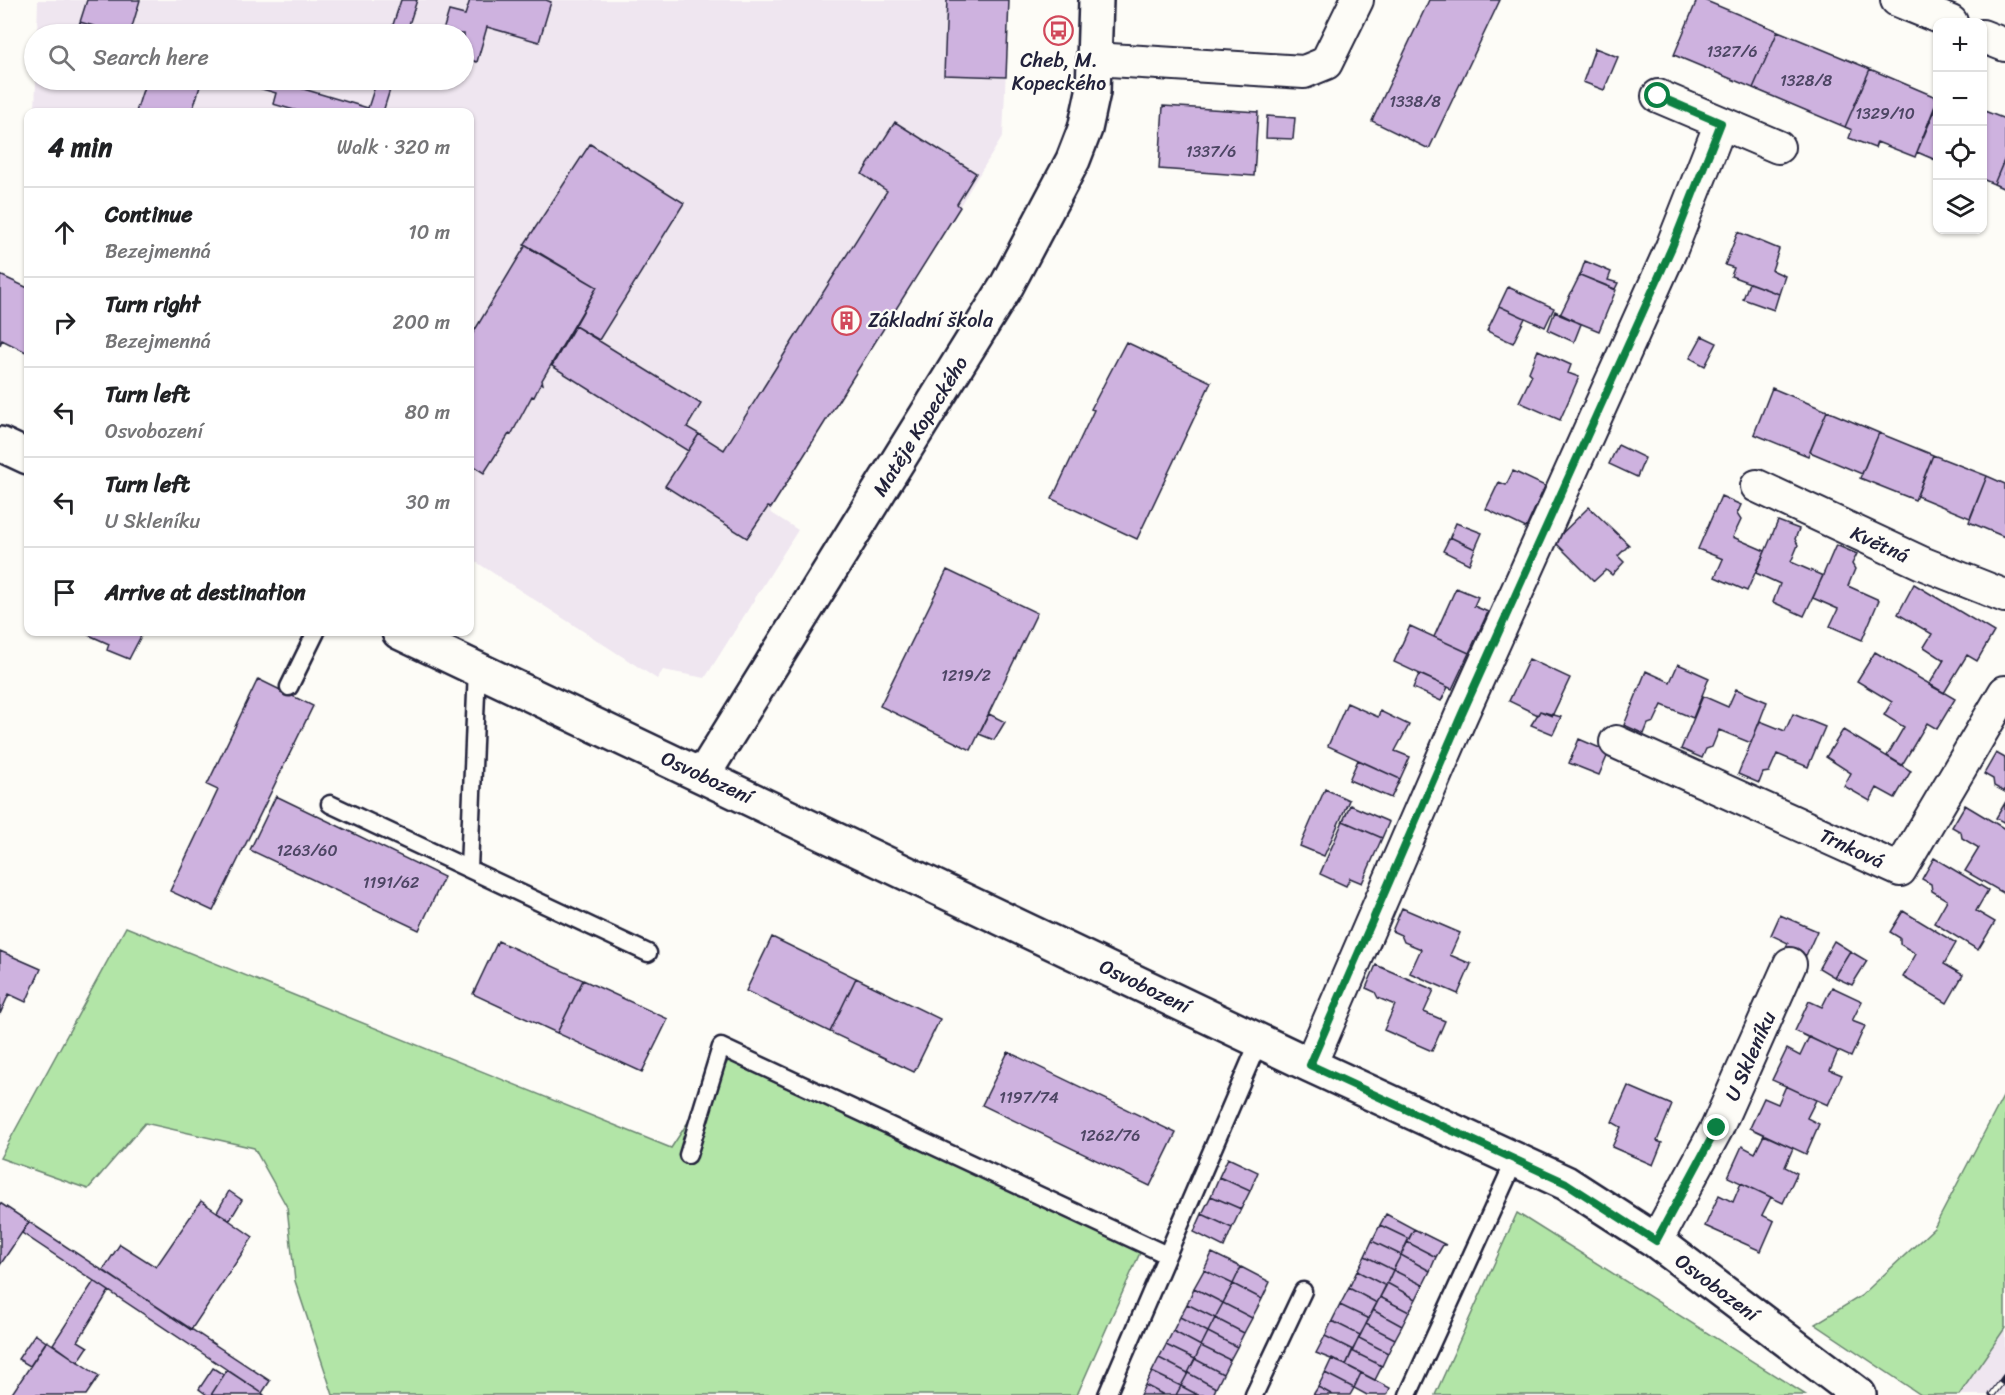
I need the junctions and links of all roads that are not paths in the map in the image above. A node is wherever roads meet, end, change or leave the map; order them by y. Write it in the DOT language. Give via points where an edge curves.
graph roads {
  1 [pos="1096,0"];
  2 [pos="1357,0"];
  3 [pos="1897,0"];
  4 [pos="1941,18"];
  5 [pos="1987,38"];
  6 [pos="2005,45"];
  7 [pos="1094,59"];
  8 [pos="1658,96"];
  9 [pos="1721,123"];
  10 [pos="1778,147"];
  11 [pos="0,444"];
  12 [pos="24,455"];
  13 [pos="1757,486"];
  14 [pos="2005,596"];
  15 [pos="314,636"];
  16 [pos="408,636"];
  17 [pos="477,668"];
  18 [pos="289,687"];
  19 [pos="2005,692"];
  20 [pos="1616,742"];
  21 [pos="703,775"];
  22 [pos="330,804"];
  23 [pos="469,869"];
  24 [pos="648,953"];
  25 [pos="1790,964"];
  26 [pos="1259,1041"];
  27 [pos="1310,1065"];
  28 [pos="688,1155"];
  29 [pos="1515,1160"];
  30 [pos="1656,1241"];
  31 [pos="1167,1256"];
  32 [pos="1303,1291"];
  33 [pos="1107,1395"];
  34 [pos="1254,1395"];
  35 [pos="1408,1395"];
  36 [pos="1859,1395"];
  1 -- 7 [label="street, Matěje Kopeckého"];
  2 -- 7 [label="street" via="1326,63 1304,72"];
  3 -- 4 [label="street"];
  5 -- 6 [label="street"];
  7 -- 21 [label="street, Matěje Kopeckého" via="1093,92 1077,150 1007,285"];
  8 -- 9 [label="street"];
  9 -- 10 [label="street"];
  9 -- 27 [label="street" via="1672,247 1466,705"];
  11 -- 12 [label="street"];
  13 -- 14 [label="street, Květná" via="1924,564"];
  15 -- 18 [label="lane"];
  16 -- 17 [label="street, Osvobození"];
  17 -- 21 [label="street, Osvobození"];
  17 -- 23 [label="lane"];
  19 -- 20 [label="street, Trnková" via="1900,870"];
  21 -- 26 [label="street, Osvobození"];
  22 -- 23 [label="lane"];
  23 -- 24 [label="lane"];
  25 -- 30 [label="street, U Skleníku" via="1717,1128"];
  26 -- 27 [label="street, Osvobození"];
  26 -- 31 [label="lane"];
  27 -- 29 [label="street, Osvobození"];
  28 -- 31 [label="lane" via="721,1047"];
  29 -- 30 [label="street, Osvobození" via="1566,1183"];
  29 -- 35 [label="lane"];
  30 -- 36 [label="street, Osvobození"];
  31 -- 33 [label="lane"];
  32 -- 34 [label="lane"];
}
